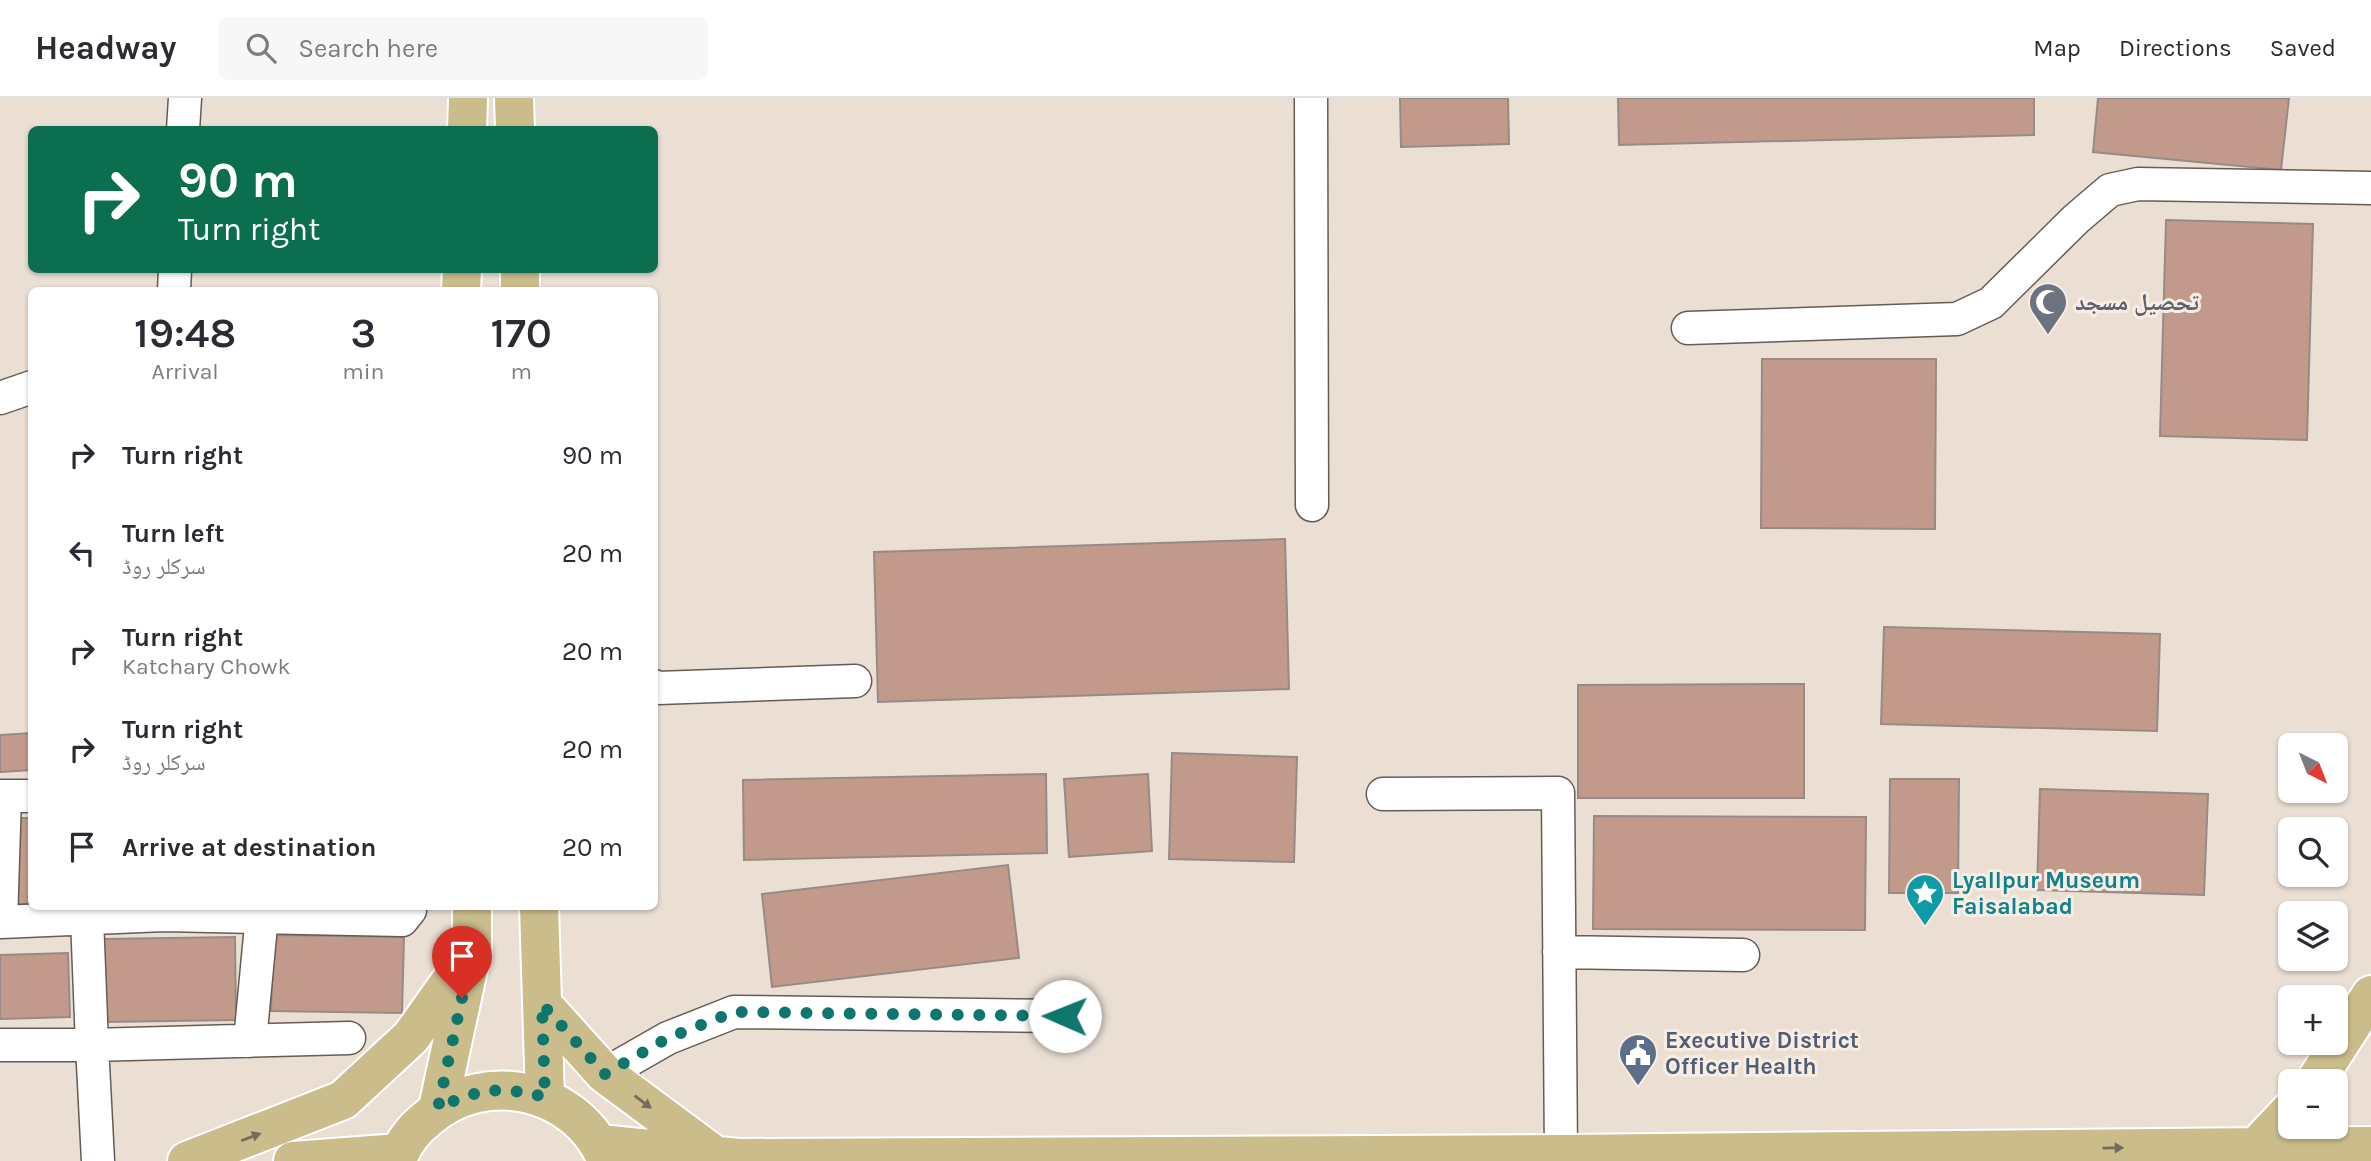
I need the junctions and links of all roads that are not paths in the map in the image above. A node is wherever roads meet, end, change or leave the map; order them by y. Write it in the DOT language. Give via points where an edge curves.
graph roads {
  1 [pos="185,98"];
  2 [pos="468,98"];
  3 [pos="514,98"];
  4 [pos="1311,98"];
  5 [pos="183,126"];
  6 [pos="467,126"];
  7 [pos="515,126"];
  8 [pos="2371,188"];
  9 [pos="1688,328"];
  10 [pos="28,388"];
  11 [pos="0,398"];
  12 [pos="1312,505"];
  13 [pos="855,681"];
  14 [pos="658,688"];
  15 [pos="1383,794"];
  16 [pos="12,796"];
  17 [pos="410,910"];
  18 [pos="472,910"];
  19 [pos="539,910"];
  20 [pos="164,911"];
  21 [pos="262,915"];
  22 [pos="87,918"];
  23 [pos="472,951"];
  24 [pos="1559,953"];
  25 [pos="1743,955"];
  26 [pos="2371,995"];
  27 [pos="542,1004"];
  28 [pos="1065,1016"];
  29 [pos="349,1038"];
  30 [pos="250,1041"];
  31 [pos="0,1045"];
  32 [pos="92,1045"];
  33 [pos="2323,1069"];
  34 [pos="605,1074"];
  35 [pos="545,1097"];
  36 [pos="438,1108"];
  37 [pos="2278,1124"];
  38 [pos="2371,1146"];
  39 [pos="2256,1147"];
  40 [pos="604,1152"];
  41 [pos="1561,1153"];
  42 [pos="714,1155"];
  43 [pos="398,1157"];
  44 [pos="98,1161"];
  45 [pos="187,1161"];
  46 [pos="293,1161"];
  1 -- 5 [label="street"];
  2 -- 6 [label="main road"];
  3 -- 7 [label="main road"];
  4 -- 12 [label="street"];
  8 -- 9 [label="street" via="2138,184 2110,190 1991,303 1956,319"];
  10 -- 11 [label="street"];
  13 -- 14 [label="street"];
  15 -- 24 [label="street" via="1558,793"];
  16 -- 22 [label="street" via="1,922"];
  17 -- 21 [label="street" via="402,920"];
  18 -- 23 [label="main road"];
  19 -- 27 [label="main road"];
  20 -- 21 [label="street"];
  20 -- 22 [label="street"];
  21 -- 30 [label="street"];
  22 -- 32 [label="street"];
  23 -- 36 [label="main road"];
  45 -- 23 [label="main road, one-way" via="343,1100 411,1037"];
  24 -- 25 [label="street"];
  24 -- 41 [label="street"];
  26 -- 33 [label="main road"];
  27 -- 34 [label="main road"];
  27 -- 35 [label="main road"];
  28 -- 34 [label="street" via="734,1012 668,1038"];
  29 -- 30 [label="street"];
  30 -- 32 [label="street"];
  31 -- 32 [label="street"];
  32 -- 44 [label="street"];
  34 -- 42 [label="main road, one-way"];
  35 -- 36 [label="main road" via="496,1090 472,1093"];
  35 -- 40 [label="main road" via="576,1116"];
  36 -- 43 [label="main road" via="416,1128"];
  37 -- 39 [label="main road"];
  38 -- 39 [label="main road"];
  41 -- 39 [label="main road, one-way"];
  40 -- 42 [label="main road"];
  41 -- 42 [label="main road"];
  43 -- 46 [label="main road"];
}
